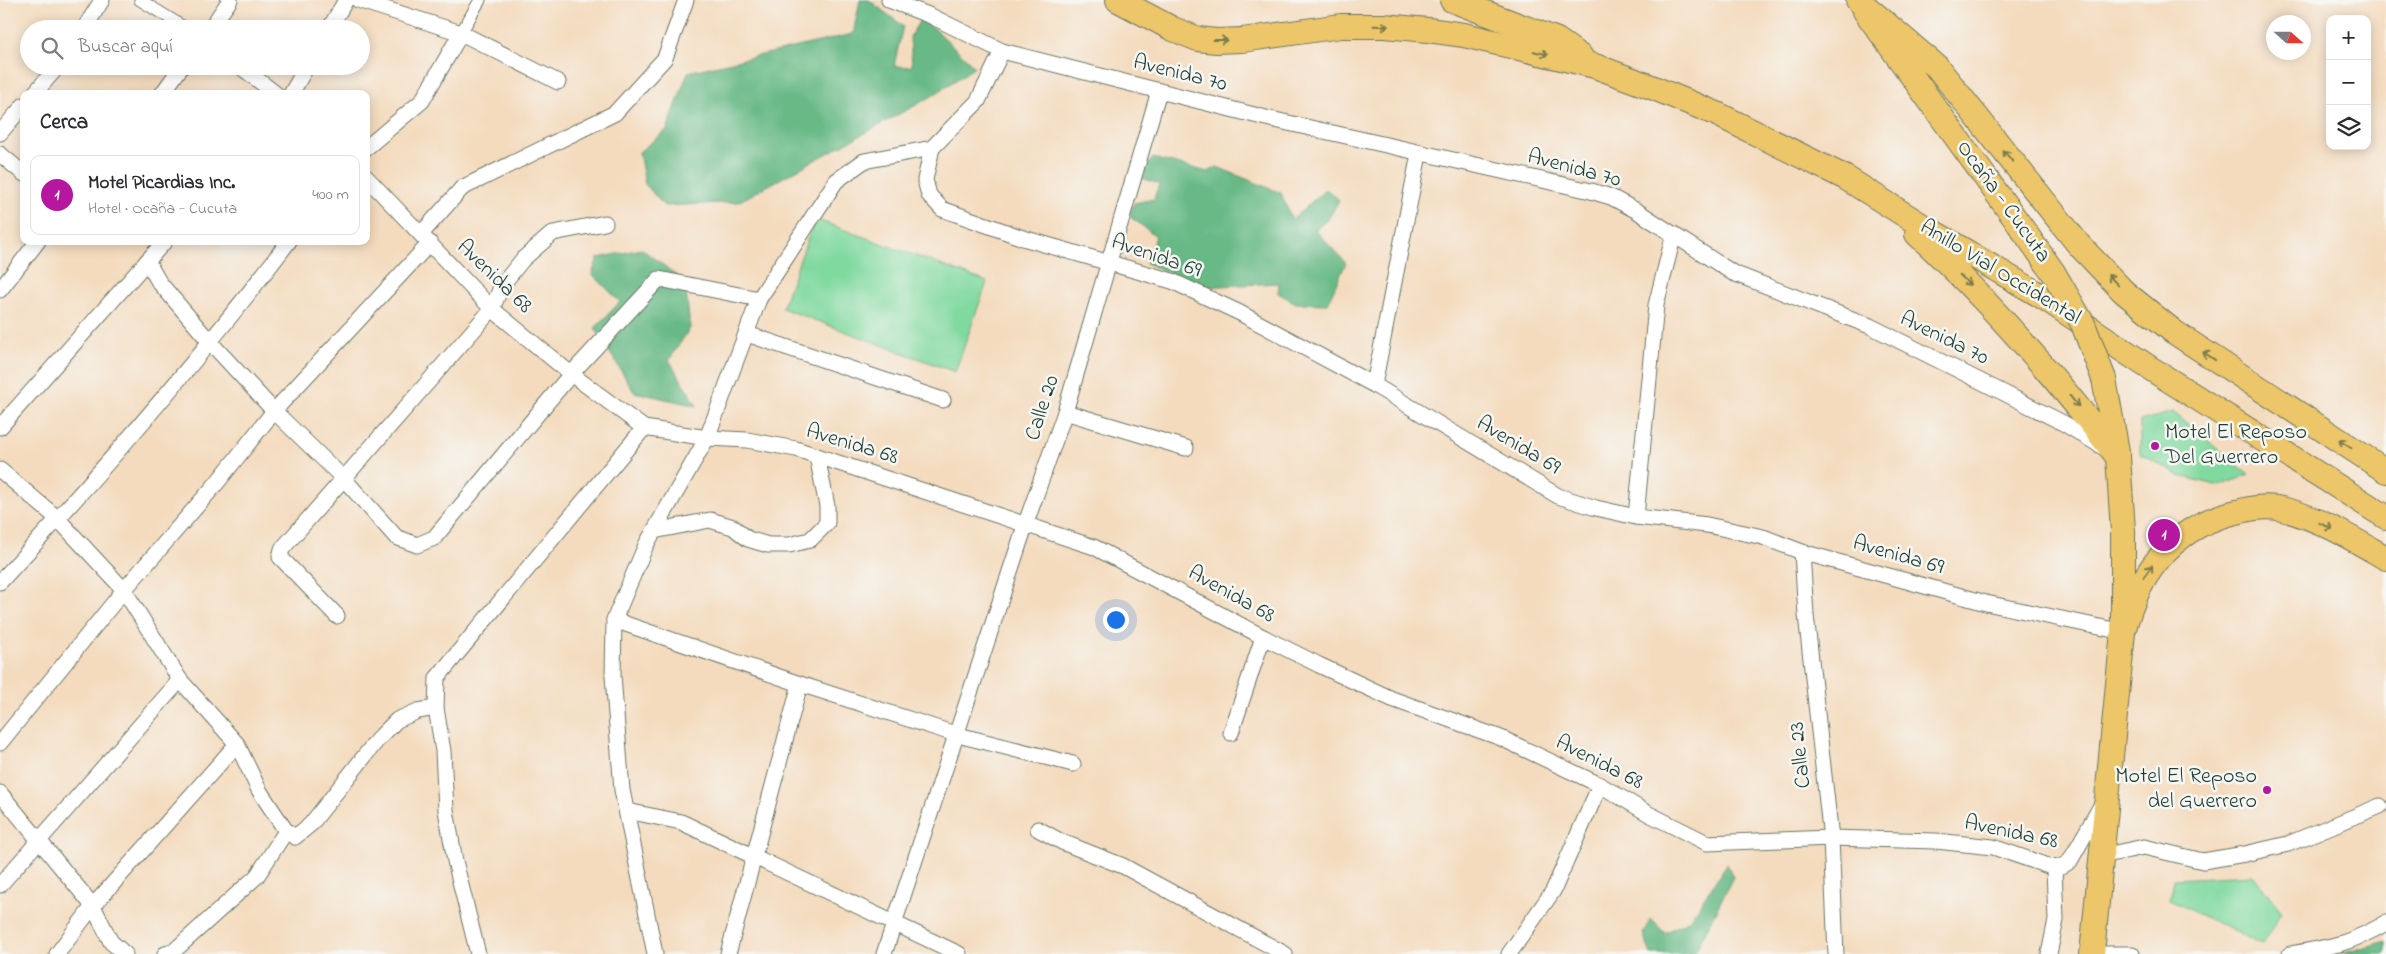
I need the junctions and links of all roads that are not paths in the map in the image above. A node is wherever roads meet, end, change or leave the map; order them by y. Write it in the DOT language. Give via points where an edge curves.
graph roads {
  1 [pos="102,0"];
  2 [pos="140,0"];
  3 [pos="230,0"];
  4 [pos="346,0"];
  5 [pos="358,0"];
  6 [pos="480,0"];
  7 [pos="686,0"];
  8 [pos="889,0"];
  9 [pos="1118,0"];
  10 [pos="1153,0"];
  11 [pos="1452,0"];
  12 [pos="1857,0"];
  13 [pos="90,20"];
  14 [pos="173,20"];
  15 [pos="216,20"];
  16 [pos="334,20"];
  17 [pos="1173,29"];
  18 [pos="461,33"];
  19 [pos="1002,51"];
  20 [pos="1595,66"];
  21 [pos="50,75"];
  22 [pos="176,75"];
  23 [pos="252,75"];
  24 [pos="303,75"];
  25 [pos="558,82"];
  26 [pos="37,90"];
  27 [pos="165,90"];
  28 [pos="271,90"];
  29 [pos="293,90"];
  30 [pos="1159,91"];
  31 [pos="20,110"];
  32 [pos="0,132"];
  33 [pos="370,145"];
  34 [pos="932,148"];
  35 [pos="0,154"];
  36 [pos="1419,154"];
  37 [pos="20,171"];
  38 [pos="370,181"];
  39 [pos="1879,198"];
  40 [pos="605,223"];
  41 [pos="1674,234"];
  42 [pos="426,239"];
  43 [pos="35,245"];
  44 [pos="161,245"];
  45 [pos="286,245"];
  46 [pos="147,261"];
  47 [pos="1110,263"];
  48 [pos="0,290"];
  49 [pos="759,299"];
  50 [pos="492,309"];
  51 [pos="747,334"];
  52 [pos="210,342"];
  53 [pos="571,374"];
  54 [pos="1374,384"];
  55 [pos="943,400"];
  56 [pos="274,411"];
  57 [pos="1065,412"];
  58 [pos="0,427"];
  59 [pos="644,428"];
  60 [pos="707,438"];
  61 [pos="1186,448"];
  62 [pos="817,456"];
  63 [pos="2118,457"];
  64 [pos="0,470"];
  65 [pos="2386,471"];
  66 [pos="344,479"];
  67 [pos="2386,516"];
  68 [pos="1636,517"];
  69 [pos="57,518"];
  70 [pos="1026,523"];
  71 [pos="654,531"];
  72 [pos="1802,552"];
  73 [pos="2386,558"];
  74 [pos="0,582"];
  75 [pos="124,590"];
  76 [pos="337,616"];
  77 [pos="614,620"];
  78 [pos="2123,632"];
  79 [pos="1263,637"];
  80 [pos="180,680"];
  81 [pos="800,684"];
  82 [pos="436,708"];
  83 [pos="1231,733"];
  84 [pos="958,735"];
  85 [pos="0,743"];
  86 [pos="237,744"];
  87 [pos="1073,764"];
  88 [pos="1600,785"];
  89 [pos="2109,792"];
  90 [pos="0,793"];
  91 [pos="2380,806"];
  92 [pos="627,811"];
  93 [pos="1038,829"];
  94 [pos="286,831"];
  95 [pos="1831,838"];
  96 [pos="38,839"];
  97 [pos="2101,856"];
  98 [pos="755,857"];
  99 [pos="2054,868"];
  100 [pos="0,885"];
  101 [pos="93,906"];
  102 [pos="893,923"];
  103 [pos="2386,923"];
  104 [pos="57,954"];
  105 [pos="125,954"];
  106 [pos="165,954"];
  107 [pos="478,954"];
  108 [pos="655,954"];
  109 [pos="728,954"];
  110 [pos="884,954"];
  111 [pos="959,954"];
  112 [pos="1285,954"];
  113 [pos="1509,954"];
  114 [pos="1836,954"];
  115 [pos="2049,954"];
  116 [pos="2092,954"];
  117 [pos="2132,954"];
  118 [pos="2290,954"];
  1 -- 13 [label="street"];
  2 -- 14 [label="street"];
  3 -- 15 [label="street"];
  4 -- 16 [label="street"];
  5 -- 18 [label="street"];
  6 -- 18 [label="street"];
  7 -- 42 [label="street" via="665,58 615,113 462,188"];
  8 -- 19 [label="street, Avenida 70" via="932,16"];
  9 -- 17 [label="main road, Anillo Vial Occidental"];
  10 -- 17 [label="main road" via="1160,15"];
  11 -- 20 [label="main road, Anillo Vial Occidental" via="1557,40"];
  12 -- 63 [label="main road, Ocaña - Cucuta, bridge" via="2053,272 2082,324 2104,379"];
  65 -- 12 [label="main road, one-way" via="2174,332 2124,292 2079,245 1937,67"];
  17 -- 20 [label="main road, Anillo Vial Occidental, one-way" via="1198,39 1216,41 1341,26 1384,26 1464,35"];
  18 -- 25 [label="street"];
  18 -- 33 [label="street" via="422,101"];
  19 -- 30 [label="street, Avenida 70"];
  19 -- 34 [label="street" via="978,101"];
  20 -- 39 [label="main road, Anillo Vial Occidental" via="1717,114 1818,162"];
  21 -- 26 [label="street"];
  22 -- 27 [label="street"];
  23 -- 28 [label="street"];
  24 -- 29 [label="street"];
  30 -- 36 [label="street, Avenida 70"];
  30 -- 47 [label="street, Calle 20"];
  31 -- 32 [label="street"];
  34 -- 47 [label="street, Avenida 69" via="925,180 929,195 942,209 1023,238"];
  34 -- 49 [label="street" via="864,161 836,181"];
  35 -- 37 [label="street"];
  36 -- 41 [label="street, Avenida 70" via="1611,197"];
  36 -- 54 [label="street"];
  38 -- 42 [label="street, Avenida 68"];
  39 -- 63 [label="main road, one-way" via="2005,322"];
  39 -- 67 [label="main road, Anillo Vial Occidental" via="2043,297"];
  40 -- 50 [label="street" via="553,233 523,259 502,285"];
  41 -- 63 [label="street, Avenida 70" via="1734,273 1870,326 2065,424"];
  41 -- 68 [label="street" via="1656,305"];
  42 -- 50 [label="street, Avenida 68"];
  42 -- 56 [label="street"];
  43 -- 48 [label="street"];
  44 -- 46 [label="street"];
  45 -- 52 [label="street"];
  46 -- 52 [label="street" via="159,282"];
  46 -- 58 [label="street"];
  47 -- 54 [label="street, Avenida 69" via="1172,281"];
  47 -- 57 [label="street, Calle 20"];
  49 -- 51 [label="street"];
  49 -- 53 [label="street" via="659,279"];
  50 -- 53 [label="street, Avenida 68"];
  50 -- 66 [label="street"];
  51 -- 55 [label="street"];
  51 -- 60 [label="street"];
  52 -- 56 [label="street"];
  52 -- 69 [label="street"];
  53 -- 59 [label="street, Avenida 68"];
  53 -- 66 [label="street" via="434,538 417,545 396,536"];
  54 -- 68 [label="street, Avenida 69" via="1558,496"];
  56 -- 66 [label="street"];
  56 -- 75 [label="street"];
  57 -- 61 [label="street"];
  57 -- 70 [label="street, Calle 20"];
  59 -- 60 [label="street, Avenida 68"];
  59 -- 82 [label="street" via="437,678"];
  60 -- 62 [label="street, Avenida 68" via="746,440"];
  60 -- 71 [label="street"];
  62 -- 70 [label="street, Avenida 68"];
  62 -- 71 [label="street" via="828,506 827,523 810,540 790,545 768,545 748,539 733,527 710,520"];
  63 -- 78 [label="main road, Ocaña - Cucuta"];
  64 -- 69 [label="street"];
  66 -- 76 [label="street" via="282,549 280,557"];
  68 -- 72 [label="street, Avenida 69" via="1707,525 1763,537"];
  69 -- 74 [label="street"];
  69 -- 75 [label="street"];
  70 -- 79 [label="street, Avenida 68" via="1094,547"];
  70 -- 84 [label="street, Calle 20"];
  71 -- 77 [label="street"];
  72 -- 78 [label="street, Avenida 69" via="1986,603"];
  72 -- 95 [label="street, Calle 23"];
  78 -- 73 [label="main road, one-way" via="2130,605 2158,558 2201,524 2226,514 2253,508 2281,508 2341,533"];
  75 -- 80 [label="street"];
  75 -- 85 [label="street"];
  77 -- 81 [label="street"];
  77 -- 92 [label="street" via="613,676 622,790"];
  78 -- 89 [label="main road"];
  79 -- 83 [label="street"];
  79 -- 88 [label="street, Avenida 68" via="1392,699 1501,738"];
  80 -- 86 [label="street"];
  80 -- 96 [label="street"];
  81 -- 84 [label="street"];
  81 -- 98 [label="street"];
  82 -- 94 [label="street" via="397,720 378,739 312,824 295,837"];
  82 -- 107 [label="street" via="443,750 446,810"];
  84 -- 87 [label="street"];
  84 -- 102 [label="street, Calle 20"];
  86 -- 94 [label="street" via="259,790"];
  86 -- 101 [label="street"];
  88 -- 95 [label="street, Avenida 68" via="1707,843"];
  88 -- 113 [label="street" via="1553,891"];
  89 -- 97 [label="main road"];
  89 -- 99 [label="street, Avenida 68" via="2070,861"];
  90 -- 96 [label="street"];
  91 -- 97 [label="street" via="2288,844 2245,854 2203,861 2144,847"];
  92 -- 98 [label="street" via="681,822"];
  92 -- 108 [label="street"];
  93 -- 112 [label="street" via="1123,866"];
  94 -- 106 [label="street" via="257,876 174,951"];
  95 -- 99 [label="street, Avenida 68" via="1936,841 1993,847"];
  95 -- 114 [label="street, Calle 23"];
  96 -- 100 [label="street"];
  96 -- 101 [label="street"];
  97 -- 116 [label="main road"];
  98 -- 102 [label="street"];
  98 -- 109 [label="street"];
  99 -- 115 [label="street" via="2056,920"];
  101 -- 104 [label="street"];
  101 -- 105 [label="street" via="111,942"];
  102 -- 110 [label="street, Calle 20"];
  102 -- 111 [label="street"];
  103 -- 118 [label="street" via="2340,945"];
  116 -- 117 [label="street"];
}
